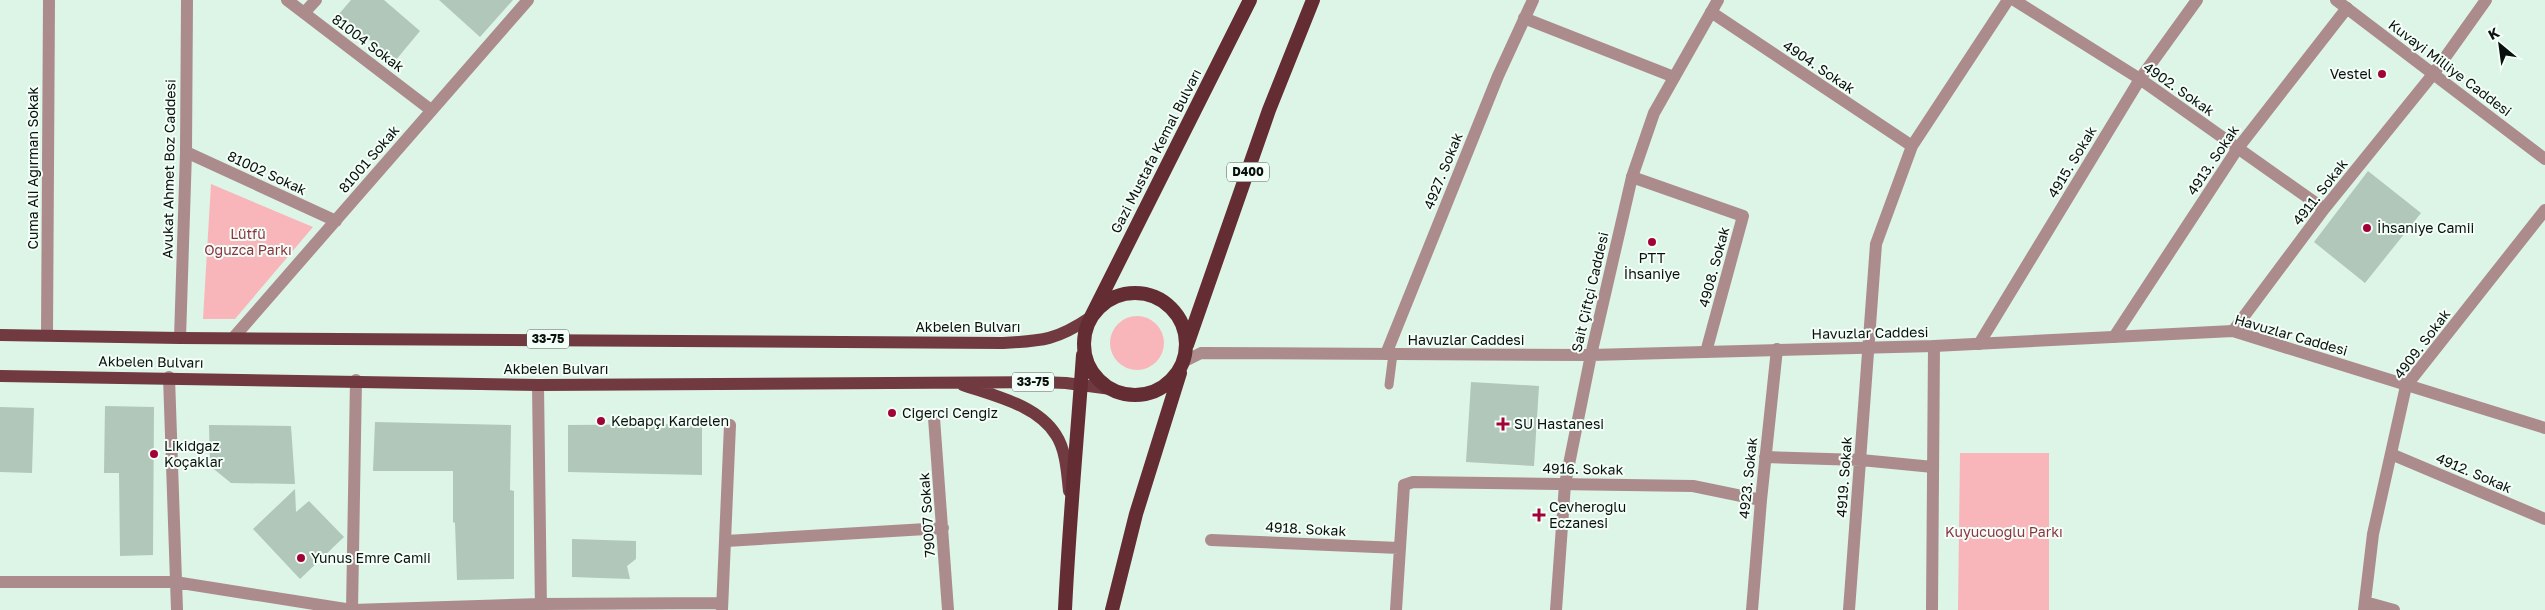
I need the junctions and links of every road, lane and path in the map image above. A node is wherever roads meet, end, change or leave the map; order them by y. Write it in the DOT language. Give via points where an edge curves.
graph roads {
  1 [pos="49,0"];
  2 [pos="187,0"];
  3 [pos="287,0"];
  4 [pos="316,0"];
  5 [pos="528,0"];
  6 [pos="1250,0"];
  7 [pos="1313,0"];
  8 [pos="1532,0"];
  9 [pos="1718,0"];
  10 [pos="2008,0"];
  11 [pos="2014,0"];
  12 [pos="2197,0"];
  13 [pos="2336,0"];
  14 [pos="2486,0"];
  15 [pos="2347,8"];
  16 [pos="1711,12"];
  17 [pos="304,13"];
  18 [pos="1524,18"];
  19 [pos="2434,73"];
  20 [pos="1674,77"];
  21 [pos="2140,79"];
  22 [pos="431,110"];
  23 [pos="1912,146"];
  24 [pos="2238,148"];
  25 [pos="186,152"];
  26 [pos="2545,160"];
  27 [pos="1632,178"];
  28 [pos="2324,209"];
  29 [pos="2545,210"];
  30 [pos="336,221"];
  31 [pos="1091,317"];
  32 [pos="2232,331"];
  33 [pos="0,334"];
  34 [pos="47,336"];
  35 [pos="234,337"];
  36 [pos="2114,337"];
  37 [pos="180,338"];
  38 [pos="1980,344"];
  39 [pos="1186,345"];
  40 [pos="1934,346"];
  41 [pos="1870,347"];
  42 [pos="1084,349"];
  43 [pos="1778,350"];
  44 [pos="1706,352"];
  45 [pos="1390,354"];
  46 [pos="1591,356"];
  47 [pos="1183,362"];
  48 [pos="0,376"];
  49 [pos="169,377"];
  50 [pos="356,380"];
  51 [pos="954,382"];
  52 [pos="538,385"];
  53 [pos="1081,385"];
  54 [pos="1389,385"];
  55 [pos="2406,386"];
  56 [pos="1111,390"];
  57 [pos="934,418"];
  58 [pos="730,426"];
  59 [pos="2545,428"];
  60 [pos="2391,454"];
  61 [pos="1765,457"];
  62 [pos="1861,460"];
  63 [pos="1933,467"];
  64 [pos="1565,484"];
  65 [pos="1761,500"];
  66 [pos="1070,507"];
  67 [pos="2545,520"];
  68 [pos="943,528"];
  69 [pos="1211,540"];
  70 [pos="726,541"];
  71 [pos="1399,548"];
  72 [pos="0,582"];
  73 [pos="176,582"];
  74 [pos="722,606"];
  75 [pos="2364,606"];
  76 [pos="541,607"];
  77 [pos="176,610"];
  78 [pos="352,610"];
  79 [pos="948,610"];
  80 [pos="1065,610"];
  81 [pos="1112,610"];
  82 [pos="1396,610"];
  83 [pos="1556,610"];
  84 [pos="1752,610"];
  85 [pos="1849,610"];
  86 [pos="1932,610"];
  87 [pos="2394,610"];
  1 -- 34 [label="street, Cuma Ali Ağırman Sokak"];
  2 -- 25 [label="street, Avukat Ahmet Boz Caddesi"];
  3 -- 17 [label="street, 81004 Sokak"];
  4 -- 17 [label="street"];
  5 -- 22 [label="street, 81001 Sokak"];
  6 -- 31 [label="highway, Gazi Mustafa Kemal Bulvarı"];
  7 -- 39 [label="highway, D400" via="1269,110"];
  8 -- 18 [label="street, 4927. Sokak"];
  9 -- 16 [label="street, Sait Çiftçi Caddesi"];
  10 -- 23 [label="street, 4919. Sokak"];
  11 -- 21 [label="street, 4902. Sokak"];
  12 -- 21 [label="street, 4915. Sokak"];
  13 -- 15 [label="street, Kuvayi Milliye Caddesi"];
  14 -- 19 [label="street, 4911. Sokak"];
  15 -- 19 [label="street, Kuvayi Milliye Caddesi"];
  15 -- 24 [label="street, 4913. Sokak"];
  16 -- 20 [label="street, Sait Çiftçi Caddesi"];
  16 -- 23 [label="street, 4904. Sokak"];
  17 -- 22 [label="street, 81004 Sokak"];
  18 -- 20 [label="street"];
  18 -- 45 [label="street, 4927. Sokak" via="1498,76"];
  19 -- 26 [label="street, Kuvayi Milliye Caddesi"];
  19 -- 28 [label="street, 4911. Sokak"];
  20 -- 27 [label="street, Sait Çiftçi Caddesi" via="1654,113"];
  21 -- 24 [label="street, 4902. Sokak"];
  21 -- 38 [label="street, 4915. Sokak"];
  22 -- 30 [label="street, 81001 Sokak"];
  23 -- 41 [label="street, 4919. Sokak" via="1876,244"];
  24 -- 28 [label="street, 4902. Sokak"];
  24 -- 36 [label="street, 4913. Sokak"];
  25 -- 30 [label="street, 81002 Sokak"];
  25 -- 37 [label="street, Avukat Ahmet Boz Caddesi"];
  27 -- 44 [label="street, 4908. Sokak" via="1743,216"];
  27 -- 46 [label="street, Sait Çiftçi Caddesi"];
  28 -- 32 [label="street, 4911. Sokak"];
  29 -- 55 [label="street, 4909. Sokak"];
  30 -- 35 [label="street, 81001 Sokak"];
  31 -- 35 [label="main road, Akbelen Bulvarı / 33-75" via="1070,331 1048,339 1003,343"];
  31 -- 39 [label="highway" via="1102,304 1116,296 1132,292 1149,294 1176,312 1184,328"];
  31 -- 42 [label="highway" via="1085,332"];
  32 -- 36 [label="street, Havuzlar Caddesi"];
  32 -- 55 [label="street, Havuzlar Caddesi"];
  33 -- 34 [label="main road, Akbelen Bulvarı / 33-75"];
  34 -- 37 [label="main road, Akbelen Bulvarı / 33-75"];
  35 -- 37 [label="main road, Akbelen Bulvarı / 33-75"];
  36 -- 38 [label="street, Havuzlar Caddesi"];
  38 -- 40 [label="street, Havuzlar Caddesi"];
  39 -- 47 [label="highway"];
  40 -- 41 [label="street, Havuzlar Caddesi"];
  40 -- 63 [label="street"];
  41 -- 43 [label="street, Havuzlar Caddesi"];
  41 -- 62 [label="street, 4919. Sokak"];
  42 -- 53 [label="highway"];
  42 -- 56 [label="highway" via="1088,365"];
  43 -- 44 [label="street, Havuzlar Caddesi"];
  43 -- 61 [label="street, 4923. Sokak"];
  44 -- 46 [label="street, Havuzlar Caddesi"];
  45 -- 46 [label="street, Havuzlar Caddesi"];
  45 -- 47 [label="street, Havuzlar Caddesi" via="1201,352"];
  45 -- 54 [label="lane"];
  46 -- 64 [label="street, Sait Çiftçi Caddesi"];
  47 -- 56 [label="highway" via="1174,377 1161,388 1145,394"];
  47 -- 81 [label="highway" via="1136,514"];
  48 -- 49 [label="main road, Akbelen Bulvarı / 33-75"];
  49 -- 50 [label="main road, Akbelen Bulvarı / 33-75"];
  49 -- 73 [label="street"];
  50 -- 52 [label="main road, Akbelen Bulvarı / 33-75"];
  50 -- 78 [label="street"];
  51 -- 52 [label="main road, Akbelen Bulvarı / 33-75"];
  51 -- 53 [label="main road, Akbelen Bulvarı / 33-75"];
  51 -- 66 [label="main road" via="1034,412 1056,435 1066,464"];
  52 -- 76 [label="street"];
  53 -- 56 [label="main road, Akbelen Bulvarı / 33-75"];
  53 -- 66 [label="highway" via="1075,480"];
  55 -- 59 [label="street, Havuzlar Caddesi"];
  55 -- 60 [label="street, 4909. Sokak"];
  57 -- 68 [label="street, 79007 Sokak"];
  58 -- 70 [label="street"];
  60 -- 67 [label="street, 4912. Sokak"];
  60 -- 75 [label="street, 4909. Sokak" via="2374,534"];
  61 -- 62 [label="street"];
  61 -- 65 [label="street, 4923. Sokak"];
  62 -- 63 [label="street"];
  62 -- 85 [label="street, 4919. Sokak"];
  63 -- 86 [label="street"];
  64 -- 65 [label="street, 4916. Sokak" via="1693,486"];
  64 -- 71 [label="street, 4916. Sokak" via="1412,482 1404,485"];
  64 -- 83 [label="street, Sait Çiftçi Caddesi"];
  65 -- 84 [label="street, 4923. Sokak"];
  66 -- 80 [label="highway"];
  68 -- 70 [label="street"];
  68 -- 79 [label="street, 79007 Sokak"];
  69 -- 71 [label="street, 4918. Sokak"];
  70 -- 74 [label="street"];
  71 -- 82 [label="street"];
  72 -- 73 [label="street"];
  73 -- 77 [label="street"];
  73 -- 78 [label="street"];
  74 -- 76 [label="street"];
  75 -- 87 [label="street"];
  76 -- 78 [label="street"];
}
